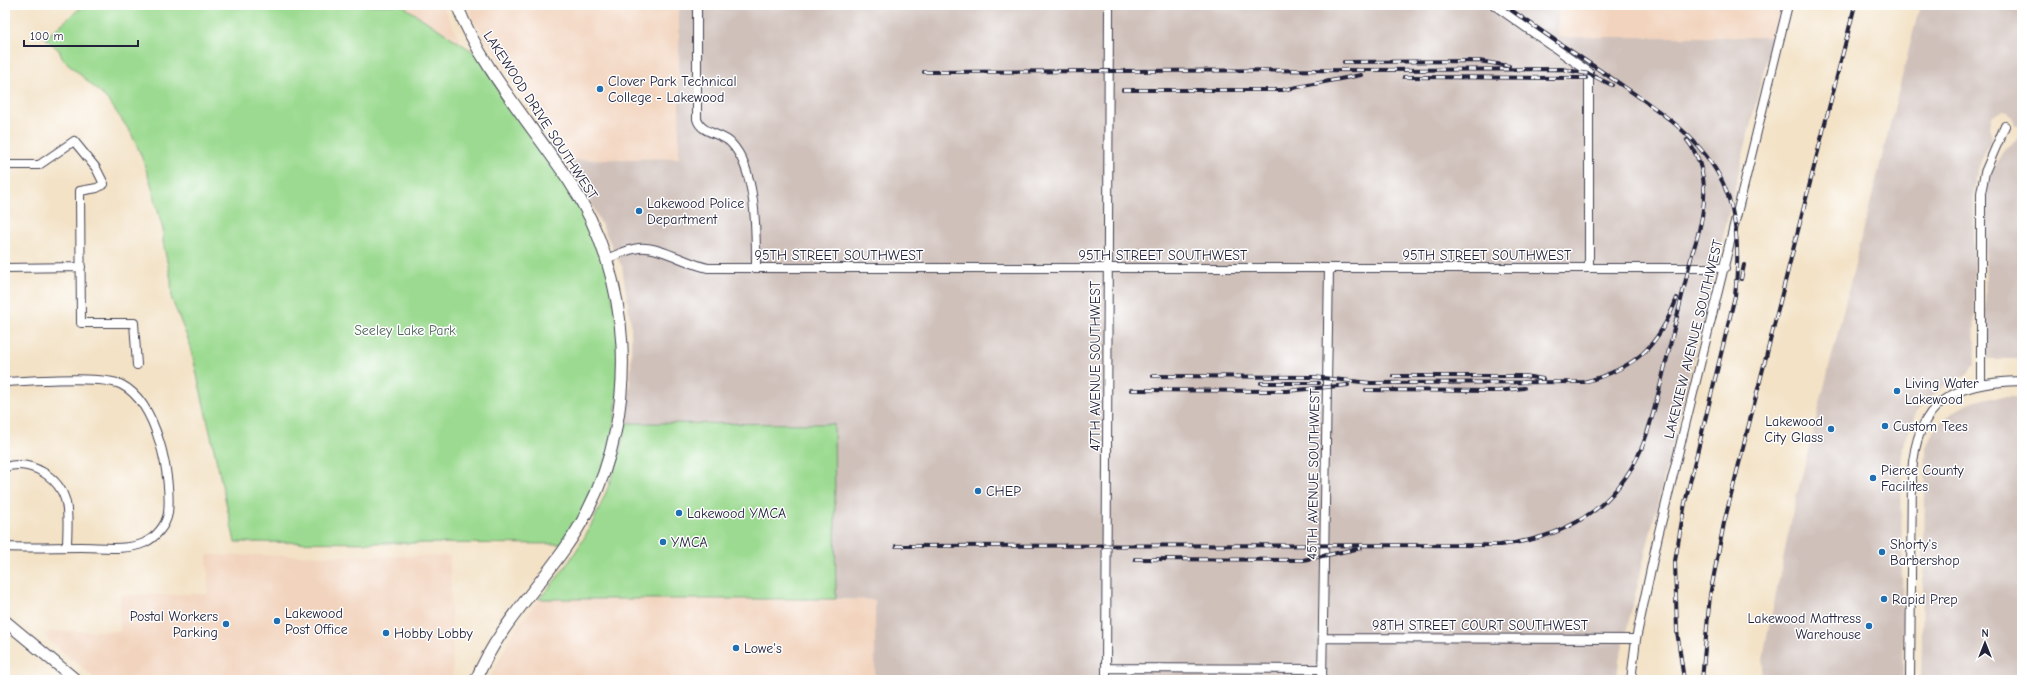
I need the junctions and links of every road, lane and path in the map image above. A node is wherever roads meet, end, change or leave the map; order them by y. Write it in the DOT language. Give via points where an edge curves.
graph roads {
  1 [pos="456,5"];
  2 [pos="697,5"];
  3 [pos="1109,5"];
  4 [pos="1494,5"];
  5 [pos="1788,5"];
  6 [pos="2005,126"];
  7 [pos="5,165"];
  8 [pos="606,259"];
  9 [pos="80,267"];
  10 [pos="5,268"];
  11 [pos="756,268"];
  12 [pos="1108,268"];
  13 [pos="1329,268"];
  14 [pos="1589,268"];
  15 [pos="1724,268"];
  16 [pos="136,365"];
  17 [pos="2022,381"];
  18 [pos="5,382"];
  19 [pos="1981,383"];
  20 [pos="5,467"];
  21 [pos="5,547"];
  22 [pos="67,547"];
  23 [pos="5,621"];
  24 [pos="1324,638"];
  25 [pos="1636,639"];
  26 [pos="1106,668"];
  27 [pos="1322,669"];
  28 [pos="76,680"];
  29 [pos="476,680"];
  30 [pos="1106,680"];
  31 [pos="1322,680"];
  32 [pos="1631,680"];
  33 [pos="1910,680"];
  1 -- 8 [label="main road, LAKEWOOD DRIVE SOUTHWEST" via="483,58 580,200"];
  2 -- 11 [label="street" via="698,124 732,143 742,161 753,198"];
  3 -- 12 [label="street, 47TH AVENUE SOUTHWEST"];
  4 -- 14 [label="street" via="1589,72"];
  5 -- 15 [label="street, LAKEVIEW AVENUE SOUTHWEST"];
  6 -- 19 [label="street" via="1984,172 1981,193"];
  7 -- 9 [label="street" via="38,165 74,141 96,168 104,184 80,192"];
  8 -- 11 [label="street, 95TH STREET SOUTHWEST" via="627,250 647,248 708,268"];
  8 -- 29 [label="main road, LAKEWOOD DRIVE SOUTHWEST" via="618,310 623,373 616,428 607,464 587,512 569,544 503,628"];
  9 -- 10 [label="street"];
  9 -- 16 [label="street" via="81,323 134,323"];
  11 -- 12 [label="street, 95TH STREET SOUTHWEST"];
  12 -- 13 [label="street, 95TH STREET SOUTHWEST"];
  12 -- 26 [label="street, 47TH AVENUE SOUTHWEST"];
  13 -- 14 [label="street, 95TH STREET SOUTHWEST"];
  13 -- 24 [label="street, 45TH AVENUE SOUTHWEST"];
  14 -- 15 [label="street, 95TH STREET SOUTHWEST"];
  15 -- 25 [label="street, LAKEVIEW AVENUE SOUTHWEST" via="1677,455"];
  17 -- 19 [label="street"];
  18 -- 22 [label="street" via="115,382 136,394 163,449 168,514 151,539 131,547"];
  19 -- 33 [label="street" via="1945,399 1934,409 1917,438 1912,474"];
  20 -- 22 [label="street" via="33,467 54,481 66,503"];
  21 -- 22 [label="street"];
  23 -- 28 [label="main road"];
  24 -- 25 [label="street, 98TH STREET COURT SOUTHWEST"];
  24 -- 27 [label="street, 45TH AVENUE SOUTHWEST"];
  25 -- 32 [label="street, LAKEVIEW AVENUE SOUTHWEST"];
  26 -- 27 [label="street"];
  26 -- 30 [label="street, 47TH AVENUE SOUTHWEST"];
  27 -- 31 [label="street, 45TH AVENUE SOUTHWEST"];
}
